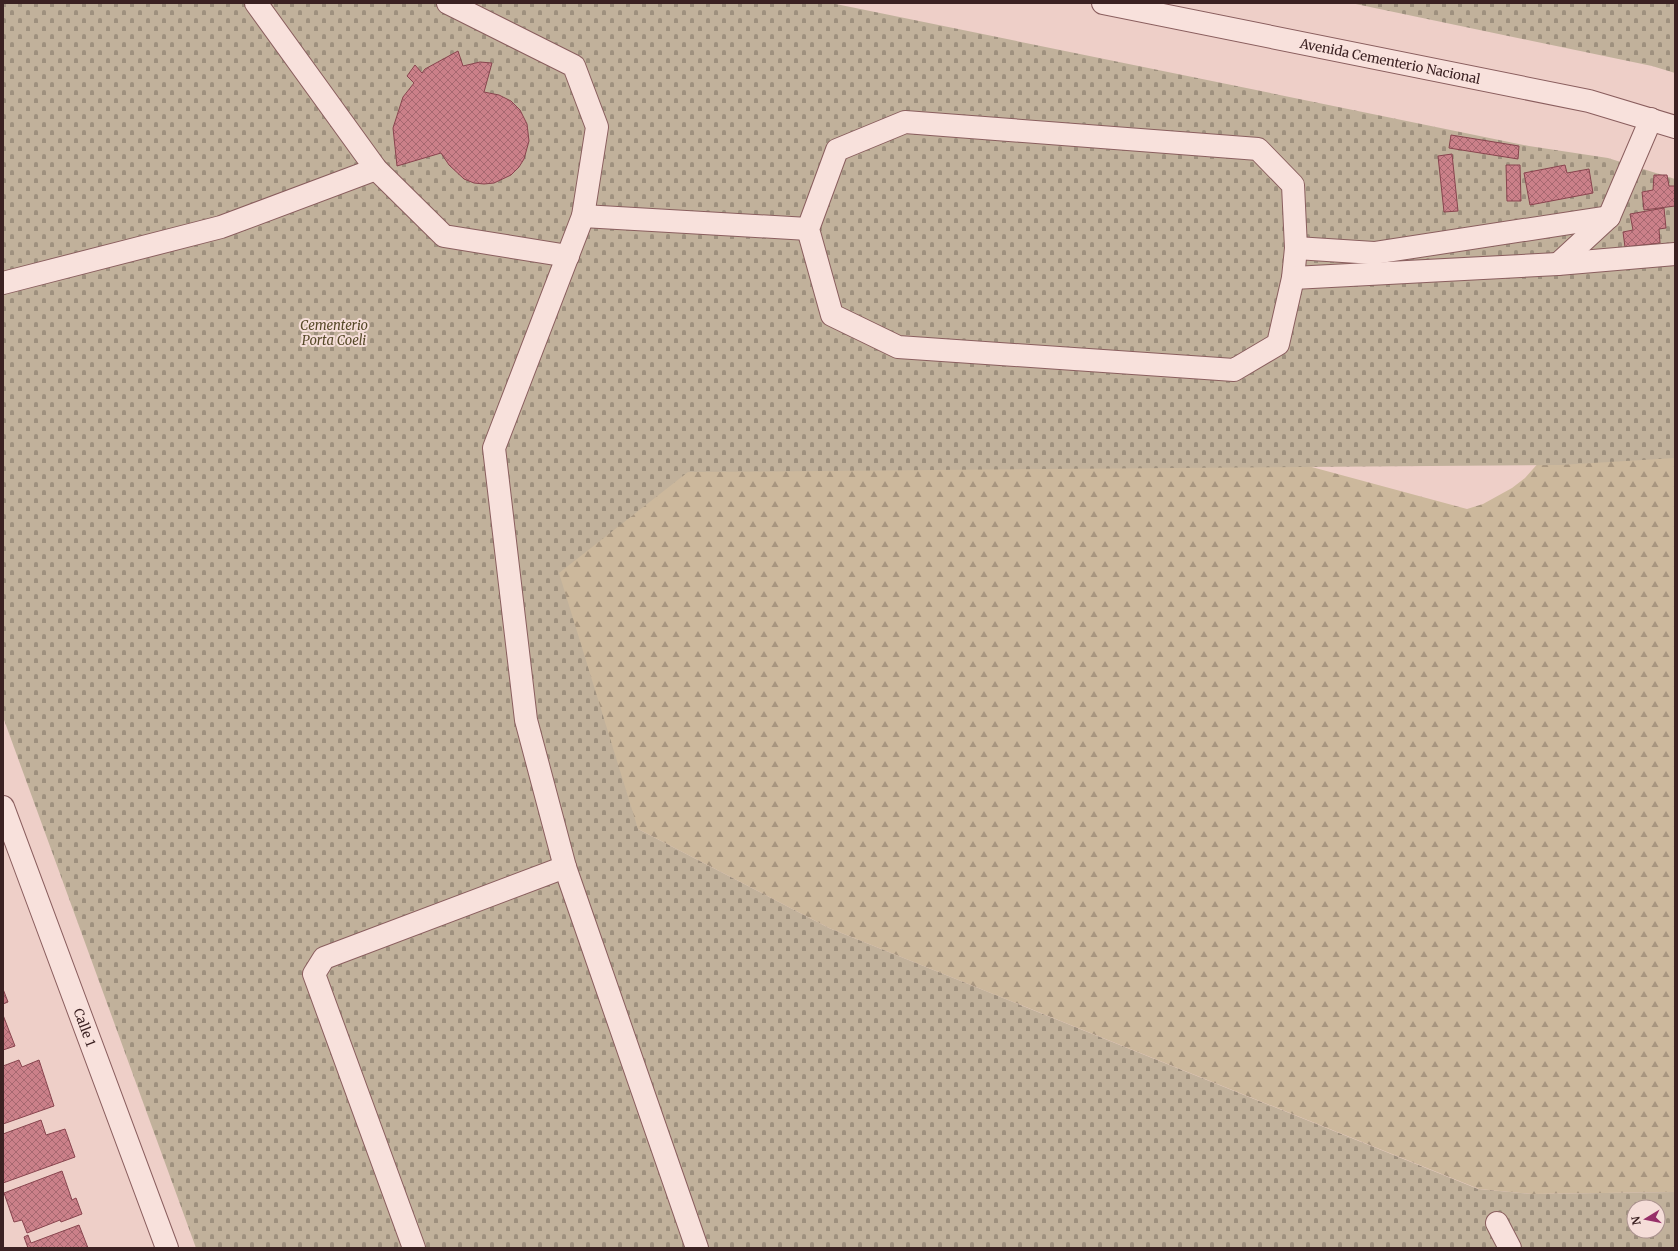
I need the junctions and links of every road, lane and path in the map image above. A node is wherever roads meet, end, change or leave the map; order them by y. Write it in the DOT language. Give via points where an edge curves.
graph roads {
  1 [pos="256,3"];
  2 [pos="448,3"];
  3 [pos="1103,3"];
  4 [pos="1650,119"];
  5 [pos="1675,127"];
  6 [pos="376,169"];
  7 [pos="583,216"];
  8 [pos="1609,217"];
  9 [pos="808,229"];
  10 [pos="1296,248"];
  11 [pos="1675,254"];
  12 [pos="568,256"];
  13 [pos="1558,264"];
  14 [pos="1293,278"];
  15 [pos="3,283"];
  16 [pos="3,807"];
  17 [pos="565,867"];
  18 [pos="1497,1223"];
  19 [pos="167,1248"];
  20 [pos="414,1248"];
  21 [pos="698,1248"];
  22 [pos="1510,1248"];
  1 -- 6 [label="street"];
  2 -- 7 [label="street" via="574,66 597,127"];
  3 -- 4 [label="street, Avenida Cementerio Nacional" via="1589,102"];
  4 -- 5 [label="street, Avenida Cementerio Nacional"];
  4 -- 8 [label="street"];
  6 -- 12 [label="street" via="444,236"];
  6 -- 15 [label="street" via="221,227"];
  7 -- 9 [label="street"];
  7 -- 12 [label="street"];
  8 -- 10 [label="street" via="1374,252"];
  8 -- 13 [label="street"];
  9 -- 10 [label="street" via="837,150 905,122 1258,149 1293,185"];
  9 -- 14 [label="street" via="832,315 898,347 1234,370 1278,344"];
  10 -- 14 [label="street"];
  11 -- 13 [label="street"];
  12 -- 17 [label="street" via="494,448 526,720"];
  13 -- 14 [label="street"];
  16 -- 19 [label="street, Calle 1"];
  17 -- 20 [label="street" via="324,958 314,974"];
  17 -- 21 [label="street"];
  18 -- 22 [label="street"];
}
